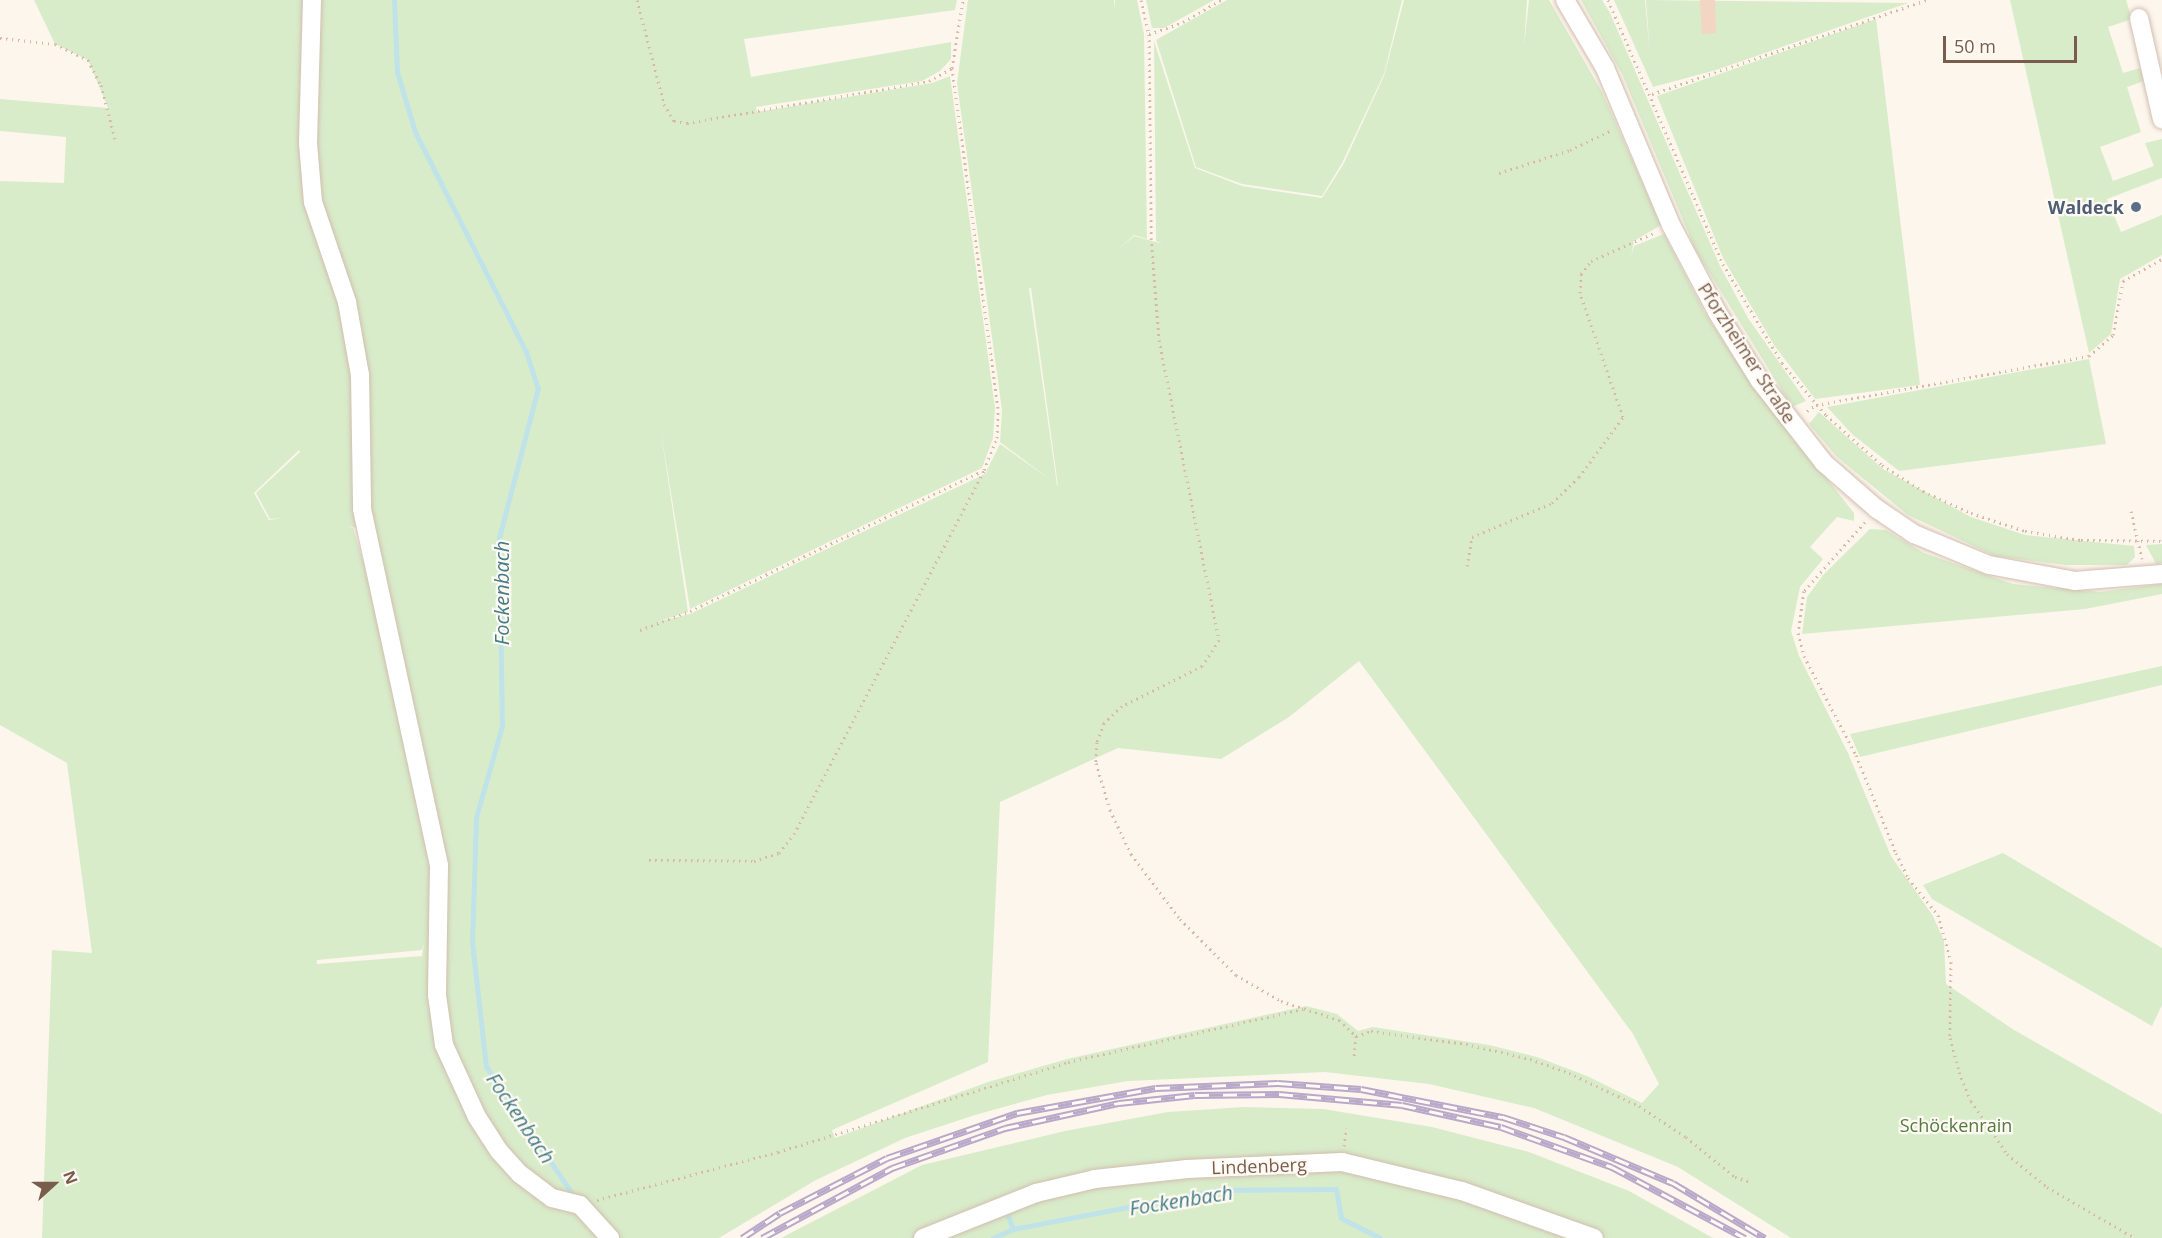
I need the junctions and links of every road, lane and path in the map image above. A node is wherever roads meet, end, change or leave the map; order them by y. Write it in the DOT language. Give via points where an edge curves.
graph roads {
  1 [pos="312,0"];
  2 [pos="637,0"];
  3 [pos="963,0"];
  4 [pos="1141,0"];
  5 [pos="1221,0"];
  6 [pos="1565,0"];
  7 [pos="1608,0"];
  8 [pos="1927,0"];
  9 [pos="2139,18"];
  10 [pos="1149,34"];
  11 [pos="0,38"];
  12 [pos="952,68"];
  13 [pos="1652,94"];
  14 [pos="2162,119"];
  15 [pos="1628,123"];
  16 [pos="115,139"];
  17 [pos="1499,173"];
  18 [pos="1671,225"];
  19 [pos="2162,259"];
  20 [pos="1816,405"];
  21 [pos="1791,423"];
  22 [pos="984,470"];
  23 [pos="1877,509"];
  24 [pos="2131,511"];
  25 [pos="2162,541"];
  26 [pos="2140,542"];
  27 [pos="1467,566"];
  28 [pos="2154,575"];
  29 [pos="640,630"];
  30 [pos="649,860"];
  31 [pos="1305,1009"];
  32 [pos="1356,1036"];
  33 [pos="1354,1058"];
  34 [pos="1751,1182"];
  35 [pos="580,1205"];
  36 [pos="610,1238"];
  37 [pos="923,1238"];
  38 [pos="1594,1238"];
  39 [pos="2135,1238"];
  1 -- 35 [label="street" via="308,143 313,202 347,302 360,375 362,509 439,866 437,995 444,1045 477,1117 499,1151 552,1198"];
  2 -- 12 [label="path" via="664,104 674,121 687,123 929,81"];
  3 -- 12 [label="path"];
  4 -- 10 [label="path"];
  5 -- 10 [label="path" via="1183,22"];
  6 -- 15 [label="street, Pforzheimer Straße" via="1605,68"];
  7 -- 13 [label="path"];
  8 -- 13 [label="path"];
  9 -- 14 [label="street"];
  10 -- 31 [label="path" via="1151,238 1159,340 1219,640 1202,666 1122,706 1104,723 1096,763 1110,810 1131,854 1180,919 1236,975 1281,1001"];
  11 -- 16 [label="path" via="55,44 88,60 101,85"];
  12 -- 22 [label="path" via="998,408 997,438"];
  13 -- 20 [label="path" via="1723,264 1782,363"];
  15 -- 17 [label="path" via="1570,150"];
  15 -- 18 [label="street, Pforzheimer Straße"];
  18 -- 21 [label="street, Pforzheimer Straße" via="1717,312"];
  18 -- 27 [label="path" via="1591,261 1581,274 1580,293 1623,417 1579,477 1552,503 1472,537"];
  19 -- 20 [label="path" via="2123,281 2114,336 2089,356"];
  20 -- 21 [label="path"];
  20 -- 26 [label="path" via="1882,465 1923,491 1971,513 2025,531 2081,540"];
  21 -- 23 [label="street, Pforzheimer Straße" via="1824,463"];
  22 -- 29 [label="path" via="690,611"];
  22 -- 30 [label="path" via="794,834 778,853 754,861"];
  23 -- 28 [label="street, Pforzheimer Straße" via="1924,539 1989,565 2075,581"];
  23 -- 39 [label="path" via="1804,591 1798,618 1804,656 1856,755 1908,878 1938,915 1951,962 1950,1038 1971,1101 2007,1154 2048,1187"];
  24 -- 26 [label="path"];
  25 -- 26 [label="path"];
  26 -- 28 [label="path"];
  31 -- 32 [label="path" via="1339,1020"];
  31 -- 35 [label="path" via="1068,1062 778,1152"];
  32 -- 33 [label="path"];
  32 -- 34 [label="path" via="1371,1031 1477,1046 1586,1079 1639,1106 1736,1177"];
  35 -- 36 [label="street"];
  37 -- 38 [label="street, Lindenberg" via="1036,1193 1095,1179 1186,1169 1342,1162 1462,1191"];
}
